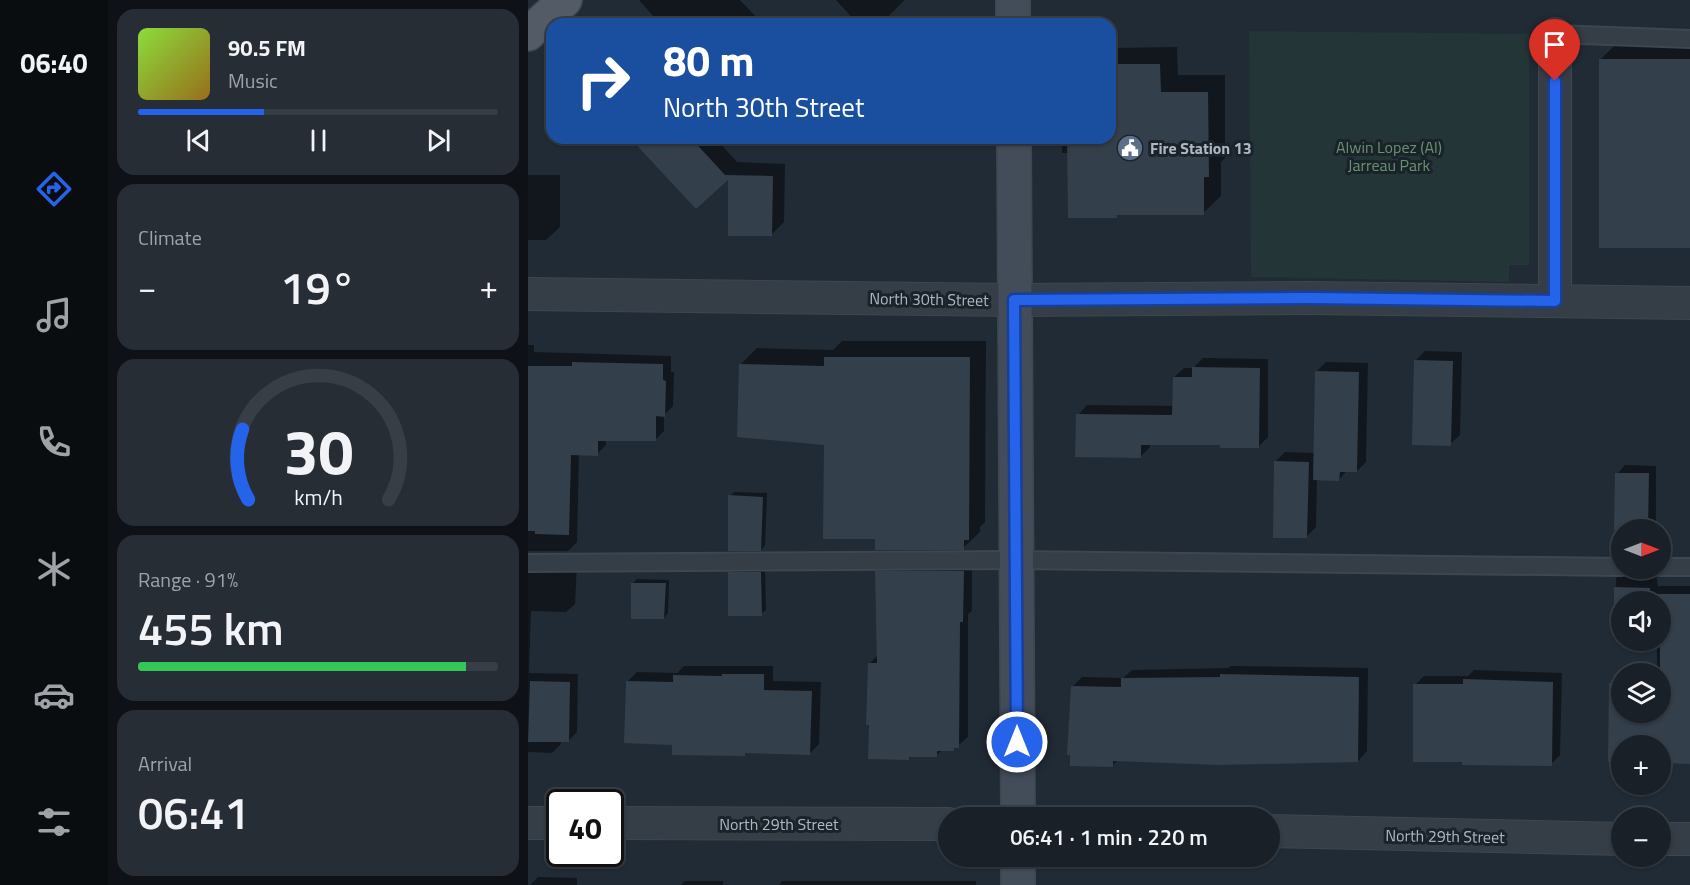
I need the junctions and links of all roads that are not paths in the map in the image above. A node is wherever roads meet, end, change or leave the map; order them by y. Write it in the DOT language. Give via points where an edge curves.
graph roads {
  1 [pos="565,0"];
  2 [pos="1013,0"];
  3 [pos="1013,18"];
  4 [pos="528,34"];
  5 [pos="1555,34"];
  6 [pos="1690,39"];
  7 [pos="1014,144"];
  8 [pos="528,294"];
  9 [pos="1014,300"];
  10 [pos="1555,301"];
  11 [pos="1690,303"];
  12 [pos="1016,560"];
  13 [pos="528,563"];
  14 [pos="1611,567"];
  15 [pos="1671,567"];
  16 [pos="1690,567"];
  17 [pos="1018,807"];
  18 [pos="528,823"];
  19 [pos="546,823"];
  20 [pos="624,823"];
  21 [pos="938,824"];
  22 [pos="1280,831"];
  23 [pos="1611,839"];
  24 [pos="1671,839"];
  25 [pos="1690,839"];
  26 [pos="1018,867"];
  27 [pos="1018,885"];
  1 -- 4 [label="main road"];
  2 -- 3 [label="street"];
  5 -- 6 [label="lane"];
  5 -- 10 [label="street"];
  7 -- 9 [label="street"];
  8 -- 9 [label="street, North 30th Street"];
  9 -- 10 [label="street, North 30th Street"];
  9 -- 12 [label="street"];
  10 -- 11 [label="street, North 30th Street"];
  12 -- 13 [label="lane"];
  12 -- 14 [label="lane"];
  12 -- 17 [label="street"];
  15 -- 16 [label="lane"];
  18 -- 19 [label="street"];
  20 -- 21 [label="street, North 29th Street"];
  22 -- 23 [label="street, North 29th Street"];
  24 -- 25 [label="street"];
  26 -- 27 [label="street"];
}
